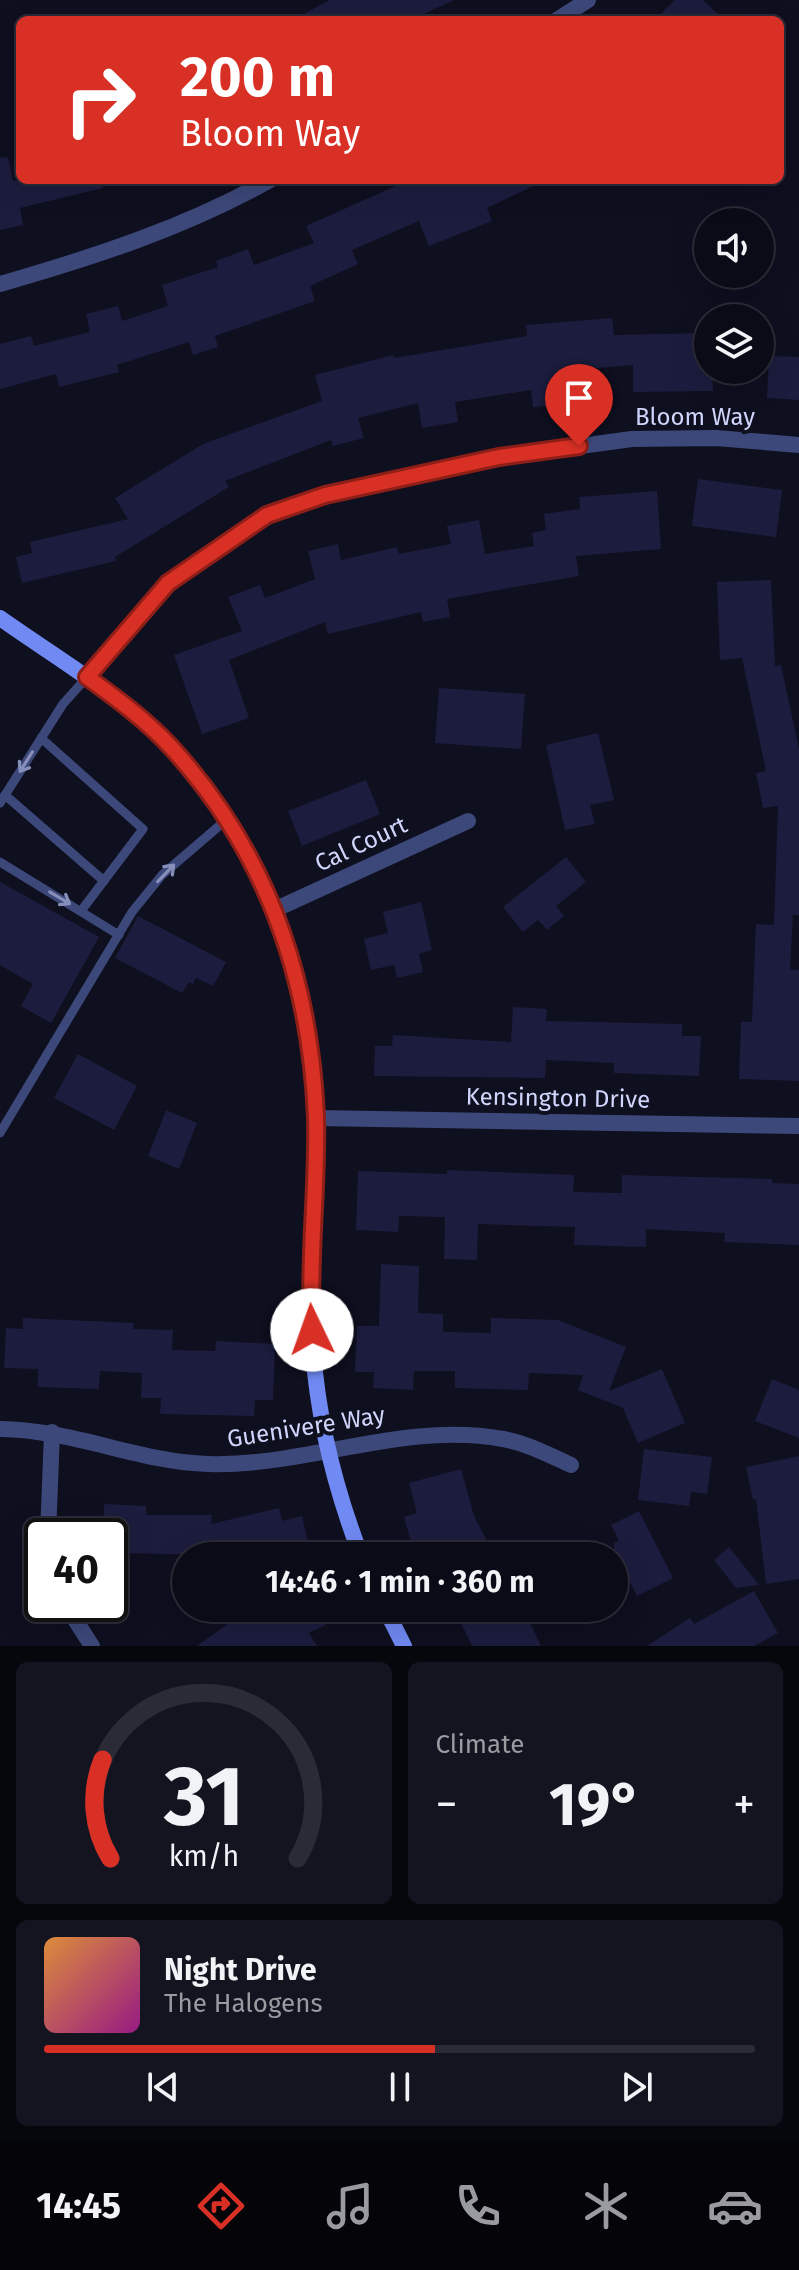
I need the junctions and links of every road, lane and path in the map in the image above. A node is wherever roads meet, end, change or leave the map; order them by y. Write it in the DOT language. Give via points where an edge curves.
graph roads {
  1 [pos="588,0"];
  2 [pos="563,16"];
  3 [pos="262,184"];
  4 [pos="0,284"];
  5 [pos="799,445"];
  6 [pos="0,618"];
  7 [pos="87,677"];
  8 [pos="41,738"];
  9 [pos="2,799"];
  10 [pos="226,820"];
  11 [pos="468,821"];
  12 [pos="0,862"];
  13 [pos="104,881"];
  14 [pos="274,910"];
  15 [pos="81,911"];
  16 [pos="119,935"];
  17 [pos="316,1118"];
  18 [pos="799,1126"];
  19 [pos="1,1130"];
  20 [pos="0,1429"];
  21 [pos="52,1432"];
  22 [pos="329,1451"];
  23 [pos="571,1465"];
  24 [pos="49,1518"];
  25 [pos="357,1542"];
  26 [pos="77,1622"];
  27 [pos="392,1622"];
  28 [pos="92,1646"];
  29 [pos="404,1646"];
  1 -- 2 [label="street"];
  3 -- 4 [label="street" via="165,232"];
  5 -- 7 [label="street, Bloom Way" via="716,438 632,439 499,457 325,495 267,515 168,583"];
  6 -- 7 [label="street"];
  7 -- 8 [label="lane"];
  7 -- 10 [label="street" via="171,747"];
  8 -- 9 [label="lane, one-way"];
  8 -- 13 [label="lane" via="143,829"];
  9 -- 13 [label="lane"];
  10 -- 14 [label="street" via="258,868"];
  16 -- 10 [label="lane, one-way" via="162,875"];
  11 -- 14 [label="street, Cal Court"];
  12 -- 15 [label="lane, one-way"];
  13 -- 15 [label="lane"];
  14 -- 17 [label="street" via="303,1009"];
  15 -- 16 [label="lane"];
  16 -- 19 [label="lane"];
  17 -- 18 [label="street, Kensington Drive"];
  17 -- 22 [label="street" via="310,1282 313,1354"];
  20 -- 21 [label="street, Guenivere Way"];
  21 -- 22 [label="street, Guenivere Way" via="204,1464 252,1464"];
  21 -- 24 [label="street"];
  22 -- 23 [label="street, Guenivere Way" via="398,1437 486,1437 524,1445"];
  22 -- 25 [label="street"];
  26 -- 28 [label="street"];
  27 -- 29 [label="street"];
}
